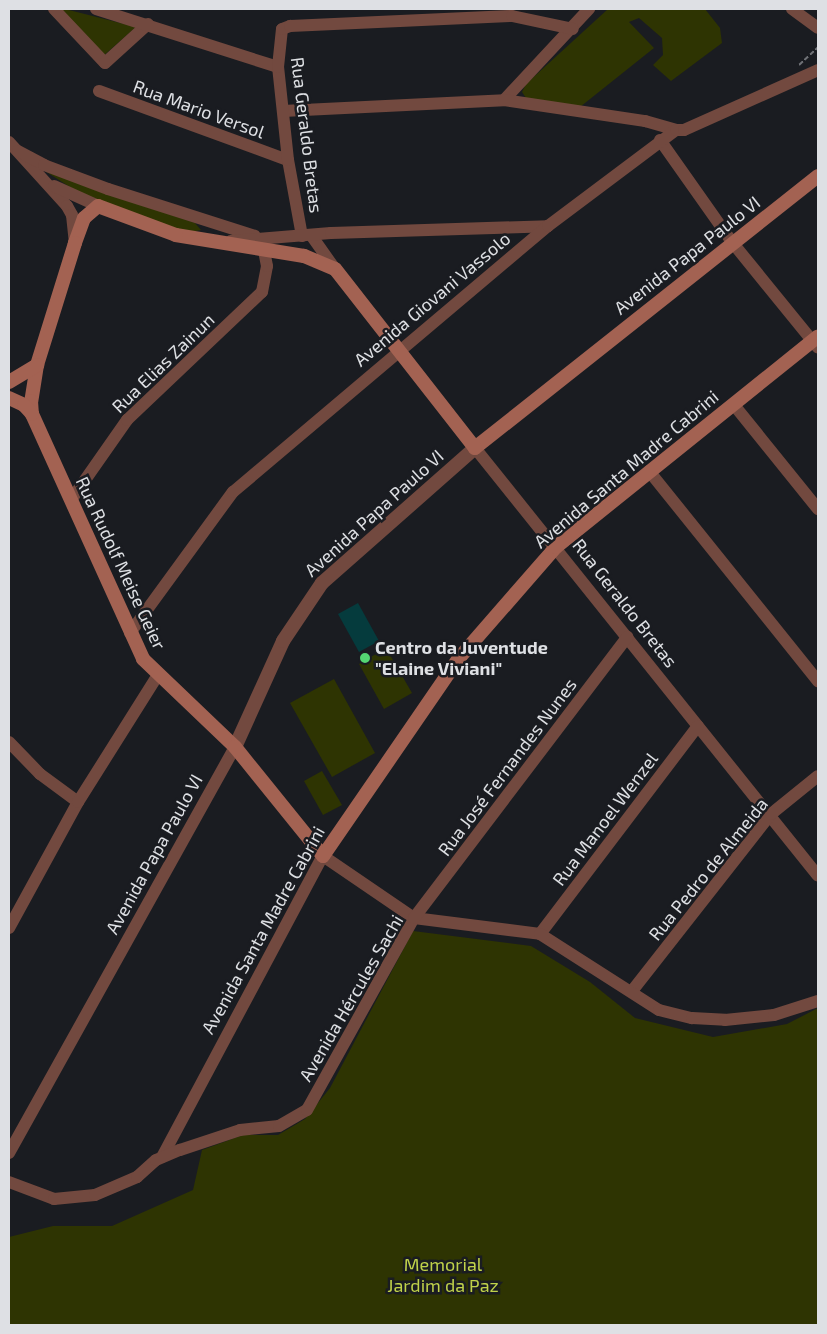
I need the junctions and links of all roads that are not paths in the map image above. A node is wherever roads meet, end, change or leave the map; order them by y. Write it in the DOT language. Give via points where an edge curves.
graph roads {
  1 [pos="54,9"];
  2 [pos="96,9"];
  3 [pos="589,9"];
  4 [pos="792,9"];
  5 [pos="148,24"];
  6 [pos="818,28"];
  7 [pos="573,29"];
  8 [pos="278,67"];
  9 [pos="818,70"];
  10 [pos="99,91"];
  11 [pos="504,100"];
  12 [pos="283,111"];
  13 [pos="676,130"];
  14 [pos="660,140"];
  15 [pos="13,146"];
  16 [pos="288,160"];
  17 [pos="818,176"];
  18 [pos="49,184"];
  19 [pos="98,206"];
  20 [pos="548,226"];
  21 [pos="306,235"];
  22 [pos="732,242"];
  23 [pos="74,244"];
  24 [pos="262,244"];
  25 [pos="335,269"];
  26 [pos="816,342"];
  27 [pos="397,352"];
  28 [pos="37,365"];
  29 [pos="9,382"];
  30 [pos="9,398"];
  31 [pos="734,404"];
  32 [pos="32,414"];
  33 [pos="475,448"];
  34 [pos="649,471"];
  35 [pos="71,500"];
  36 [pos="818,509"];
  37 [pos="556,547"];
  38 [pos="130,633"];
  39 [pos="627,637"];
  40 [pos="158,675"];
  41 [pos="818,681"];
  42 [pos="698,726"];
  43 [pos="9,742"];
  44 [pos="235,747"];
  45 [pos="818,776"];
  46 [pos="78,802"];
  47 [pos="771,814"];
  48 [pos="322,856"];
  49 [pos="818,876"];
  50 [pos="414,918"];
  51 [pos="9,928"];
  52 [pos="540,934"];
  53 [pos="632,991"];
  54 [pos="818,1001"];
  55 [pos="9,1153"];
  56 [pos="162,1157"];
  57 [pos="9,1182"];
  1 -- 5 [label="street" via="105,63"];
  2 -- 5 [label="street"];
  3 -- 7 [label="street"];
  4 -- 6 [label="street"];
  5 -- 8 [label="street"];
  7 -- 8 [label="street, Rua Geraldo Bretas" via="512,16 290,26 282,29 278,39"];
  7 -- 11 [label="street"];
  8 -- 12 [label="street, Rua Geraldo Bretas"];
  9 -- 13 [label="street, Avenida Giovani Vassolo" via="692,126"];
  10 -- 16 [label="street, Rua Mario Versol"];
  11 -- 12 [label="street"];
  11 -- 13 [label="street" via="645,121"];
  12 -- 16 [label="street, Rua Geraldo Bretas"];
  13 -- 14 [label="street, Avenida Giovani Vassolo"];
  14 -- 20 [label="street, Avenida Giovani Vassolo"];
  14 -- 22 [label="street"];
  15 -- 18 [label="street"];
  15 -- 24 [label="street" via="44,165"];
  16 -- 21 [label="street, Rua Geraldo Bretas"];
  17 -- 22 [label="main road, Avenida Papa Paulo VI"];
  18 -- 19 [label="street"];
  18 -- 23 [label="street" via="72,215"];
  19 -- 23 [label="main road" via="84,218"];
  19 -- 24 [label="main road" via="176,234 218,242"];
  20 -- 21 [label="street"];
  20 -- 27 [label="street, Avenida Giovani Vassolo"];
  21 -- 24 [label="street"];
  21 -- 25 [label="street, Rua Geraldo Bretas"];
  22 -- 26 [label="street"];
  22 -- 33 [label="main road, Avenida Papa Paulo VI"];
  23 -- 28 [label="main road"];
  24 -- 25 [label="main road"];
  24 -- 35 [label="street, Rua Elias Zainun" via="267,266 262,292 127,420"];
  25 -- 27 [label="main road, Rua Geraldo Bretas"];
  26 -- 31 [label="main road, Avenida Santa Madre Cabrini"];
  27 -- 33 [label="main road, Rua Geraldo Bretas"];
  27 -- 38 [label="street, Avenida Giovani Vassolo" via="233,492"];
  28 -- 29 [label="main road"];
  28 -- 32 [label="main road"];
  30 -- 32 [label="main road"];
  31 -- 34 [label="main road, Avenida Santa Madre Cabrini"];
  31 -- 36 [label="street"];
  32 -- 35 [label="main road, Rua Rudolf Meise Geier"];
  33 -- 37 [label="street, Rua Geraldo Bretas"];
  33 -- 44 [label="street, Avenida Papa Paulo VI" via="322,583 283,641"];
  34 -- 37 [label="main road, Avenida Santa Madre Cabrini"];
  34 -- 41 [label="street"];
  35 -- 38 [label="main road, Rua Rudolf Meise Geier"];
  37 -- 39 [label="street, Rua Geraldo Bretas"];
  37 -- 48 [label="main road, Avenida Santa Madre Cabrini" via="460,657"];
  38 -- 40 [label="main road, Rua Rudolf Meise Geier" via="143,659"];
  39 -- 42 [label="street, Rua Geraldo Bretas"];
  39 -- 50 [label="street, Rua José Fernandes Nunes"];
  40 -- 44 [label="main road, Rua Rudolf Meise Geier" via="176,688"];
  40 -- 46 [label="street"];
  42 -- 47 [label="street, Rua Geraldo Bretas"];
  42 -- 52 [label="street, Rua Manoel Wenzel"];
  43 -- 46 [label="street" via="40,774"];
  44 -- 48 [label="main road, Rua Rudolf Meise Geier"];
  44 -- 55 [label="street, Avenida Papa Paulo VI"];
  45 -- 47 [label="street, Rua Pedro de Almeida"];
  46 -- 51 [label="street"];
  47 -- 49 [label="street, Rua Geraldo Bretas"];
  47 -- 53 [label="street, Rua Pedro de Almeida"];
  48 -- 50 [label="street, Rua Rudolf Meise Geier"];
  48 -- 56 [label="street, Avenida Santa Madre Cabrini"];
  50 -- 52 [label="street, Avenida Hércules Sachi"];
  50 -- 56 [label="street, Avenida Hércules Sachi" via="307,1110 279,1126 240,1130"];
  52 -- 53 [label="street, Avenida Hércules Sachi"];
  53 -- 54 [label="street, Avenida Hércules Sachi" via="659,1010 692,1018 725,1020 774,1015"];
  56 -- 57 [label="street, Avenida Hércules Sachi" via="137,1176 95,1195 78,1198 54,1199"];
}
